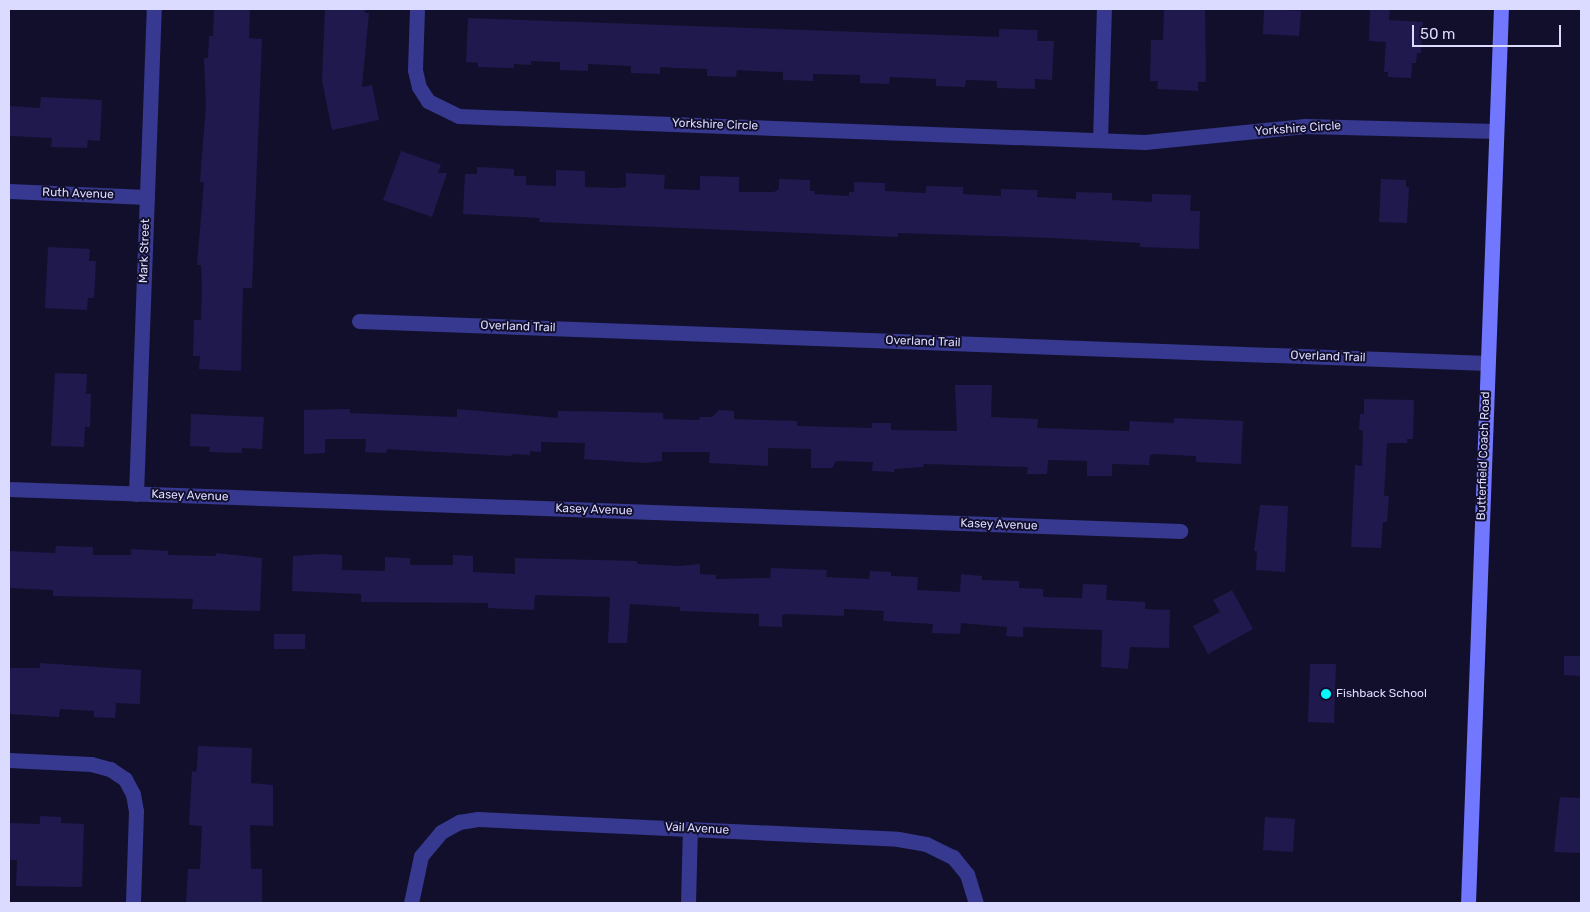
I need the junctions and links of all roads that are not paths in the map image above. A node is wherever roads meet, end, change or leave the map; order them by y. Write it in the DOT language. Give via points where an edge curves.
graph roads {
  1 [pos="154,9"];
  2 [pos="417,9"];
  3 [pos="1104,9"];
  4 [pos="1501,9"];
  5 [pos="1496,132"];
  6 [pos="1100,140"];
  7 [pos="9,191"];
  8 [pos="147,197"];
  9 [pos="358,321"];
  10 [pos="1487,363"];
  11 [pos="9,489"];
  12 [pos="136,494"];
  13 [pos="1180,531"];
  14 [pos="9,760"];
  15 [pos="690,829"];
  16 [pos="133,903"];
  17 [pos="411,903"];
  18 [pos="688,903"];
  19 [pos="976,903"];
  20 [pos="1468,903"];
  1 -- 8 [label="street, Mark Street"];
  2 -- 6 [label="street, Yorkshire Circle" via="415,70 419,87 428,101 459,116"];
  3 -- 6 [label="street"];
  4 -- 5 [label="main road, Butterfield Coach Road"];
  5 -- 6 [label="street, Yorkshire Circle" via="1305,126 1182,140"];
  5 -- 10 [label="main road, Butterfield Coach Road"];
  7 -- 8 [label="street, Ruth Avenue"];
  8 -- 12 [label="street, Mark Street"];
  9 -- 10 [label="street, Overland Trail"];
  10 -- 20 [label="main road, Butterfield Coach Road"];
  11 -- 12 [label="street, Kasey Avenue"];
  12 -- 13 [label="street, Kasey Avenue"];
  14 -- 16 [label="street" via="91,764 110,769 125,779 133,794 136,811"];
  15 -- 17 [label="street, Vail Avenue" via="478,819 459,822 441,832 421,856"];
  15 -- 18 [label="street"];
  15 -- 19 [label="street, Vail Avenue" via="898,839 926,844 952,856 967,874"];
}
